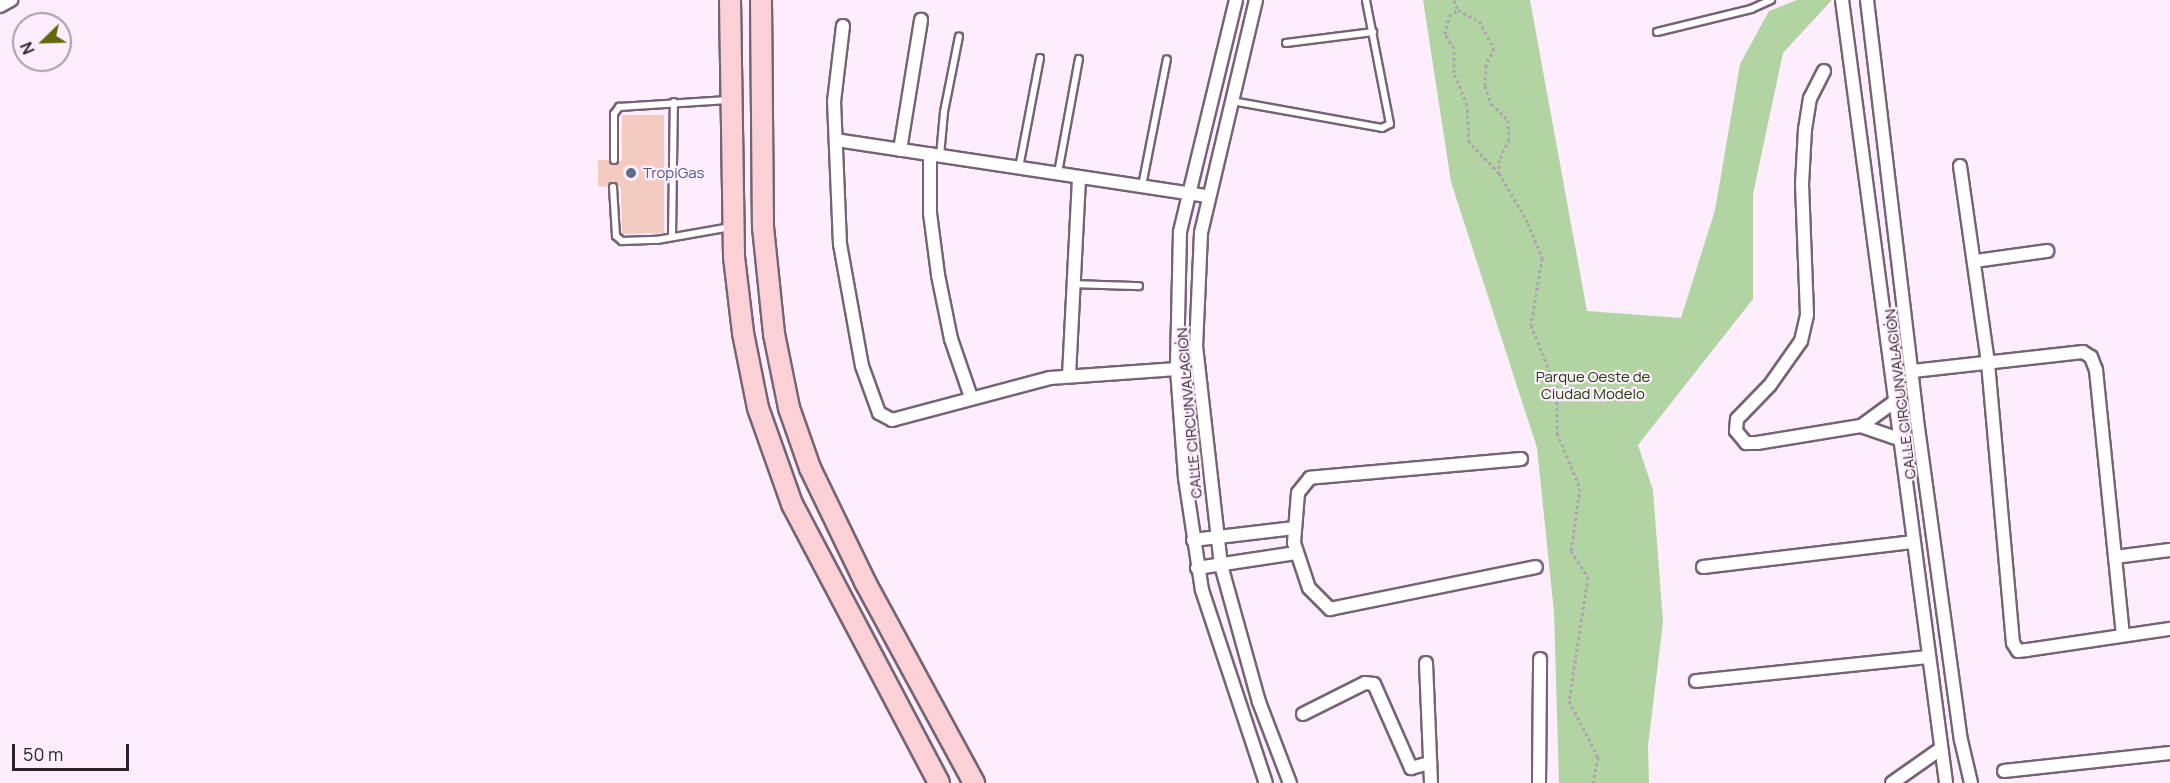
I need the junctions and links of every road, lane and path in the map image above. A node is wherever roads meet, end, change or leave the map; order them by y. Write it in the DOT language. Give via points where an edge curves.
graph roads {
  1 [pos="11,0"];
  2 [pos="730,0"];
  3 [pos="761,0"];
  4 [pos="1236,0"];
  5 [pos="1256,0"];
  6 [pos="1366,0"];
  7 [pos="1454,0"];
  8 [pos="1771,0"];
  9 [pos="1842,0"];
  10 [pos="1866,0"];
  11 [pos="0,6"];
  12 [pos="1458,10"];
  13 [pos="921,20"];
  14 [pos="843,26"];
  15 [pos="1373,32"];
  16 [pos="1657,32"];
  17 [pos="959,36"];
  18 [pos="1286,43"];
  19 [pos="1041,58"];
  20 [pos="1079,59"];
  21 [pos="1167,59"];
  22 [pos="1824,71"];
  23 [pos="730,100"];
  24 [pos="1231,101"];
  25 [pos="674,102"];
  26 [pos="836,140"];
  27 [pos="900,150"];
  28 [pos="935,155"];
  29 [pos="614,160"];
  30 [pos="1960,166"];
  31 [pos="1019,168"];
  32 [pos="1058,173"];
  33 [pos="1499,173"];
  34 [pos="1079,177"];
  35 [pos="1142,186"];
  36 [pos="613,187"];
  37 [pos="1188,193"];
  38 [pos="1208,196"];
  39 [pos="732,227"];
  40 [pos="672,237"];
  41 [pos="2047,251"];
  42 [pos="1975,261"];
  43 [pos="1074,284"];
  44 [pos="1139,286"];
  45 [pos="1988,363"];
  46 [pos="1177,369"];
  47 [pos="1913,371"];
  48 [pos="1069,376"];
  49 [pos="971,397"];
  50 [pos="1894,402"];
  51 [pos="1917,420"];
  52 [pos="1897,421"];
  53 [pos="1861,426"];
  54 [pos="1899,439"];
  55 [pos="1521,459"];
  56 [pos="1294,528"];
  57 [pos="1218,537"];
  58 [pos="1193,540"];
  59 [pos="1912,542"];
  60 [pos="2170,550"];
  61 [pos="1296,553"];
  62 [pos="2115,557"];
  63 [pos="1221,565"];
  64 [pos="1536,567"];
  65 [pos="1703,567"];
  66 [pos="1197,568"];
  67 [pos="2170,629"];
  68 [pos="2123,635"];
  69 [pos="1927,657"];
  70 [pos="1540,658"];
  71 [pos="1426,663"];
  72 [pos="1696,681"];
  73 [pos="1303,714"];
  74 [pos="1939,750"];
  75 [pos="2170,753"];
  76 [pos="1430,763"];
  77 [pos="2004,771"];
  78 [pos="939,783"];
  79 [pos="974,783"];
  80 [pos="1266,783"];
  81 [pos="1290,783"];
  82 [pos="1431,783"];
  83 [pos="1539,783"];
  84 [pos="1593,783"];
  85 [pos="1892,783"];
  86 [pos="1946,783"];
  87 [pos="1971,783"];
  1 -- 11 [label="street"];
  2 -- 23 [label="main road"];
  3 -- 79 [label="main road" via="763,227 774,334 789,408 810,468 864,582"];
  4 -- 37 [label="street, CALLE CIRCUNVALACIÓN"];
  5 -- 24 [label="street, CALLE CIRCUNVALACIÓN"];
  6 -- 15 [label="lane"];
  7 -- 12 [label="path"];
  8 -- 16 [label="lane" via="1751,9"];
  9 -- 50 [label="street, CALLE CIRCUNVALACIÓN"];
  10 -- 47 [label="street, CALLE CIRCUNVALACIÓN"];
  12 -- 33 [label="path" via="1449,16 1445,34 1454,48 1454,73 1467,105 1469,142"];
  12 -- 33 [label="path" via="1479,21 1494,48 1486,65 1485,86 1491,104 1508,120 1509,139 1499,160"];
  13 -- 27 [label="street"];
  14 -- 26 [label="street" via="834,101"];
  15 -- 18 [label="lane"];
  15 -- 24 [label="lane" via="1390,124 1382,128"];
  17 -- 28 [label="lane"];
  19 -- 31 [label="lane"];
  20 -- 32 [label="lane"];
  21 -- 35 [label="lane"];
  22 -- 53 [label="street" via="1810,98 1805,129 1802,184 1807,315 1801,341 1770,385 1737,419 1736,431 1746,443 1757,443"];
  23 -- 25 [label="lane"];
  23 -- 39 [label="main road"];
  24 -- 38 [label="street, CALLE CIRCUNVALACIÓN"];
  25 -- 29 [label="lane" via="620,108 614,114"];
  25 -- 40 [label="lane"];
  26 -- 27 [label="street"];
  26 -- 49 [label="street" via="840,244 848,302 862,366 879,413 892,420"];
  27 -- 28 [label="street"];
  28 -- 31 [label="street"];
  28 -- 49 [label="street" via="930,213 938,275 951,339"];
  30 -- 42 [label="street"];
  31 -- 32 [label="street"];
  32 -- 34 [label="street"];
  33 -- 84 [label="path" via="1528,223 1542,258 1531,325 1557,390 1557,433 1580,489 1571,551 1588,577 1569,701 1598,757"];
  34 -- 35 [label="street"];
  34 -- 43 [label="street"];
  35 -- 37 [label="street"];
  36 -- 40 [label="lane" via="616,236 622,241"];
  37 -- 38 [label="street"];
  37 -- 46 [label="street, CALLE CIRCUNVALACIÓN" via="1177,270"];
  38 -- 57 [label="street, CALLE CIRCUNVALACIÓN" via="1199,252 1196,346"];
  39 -- 40 [label="lane"];
  39 -- 78 [label="main road" via="742,333 774,457 792,504"];
  41 -- 42 [label="street"];
  42 -- 45 [label="street"];
  43 -- 44 [label="lane"];
  43 -- 48 [label="street"];
  45 -- 47 [label="street"];
  45 -- 62 [label="street" via="2083,352 2091,357"];
  45 -- 68 [label="street" via="2013,643 2018,651"];
  46 -- 48 [label="street"];
  46 -- 58 [label="street, CALLE CIRCUNVALACIÓN"];
  47 -- 51 [label="street, CALLE CIRCUNVALACIÓN"];
  48 -- 49 [label="street" via="1023,382"];
  50 -- 52 [label="street, CALLE CIRCUNVALACIÓN"];
  50 -- 53 [label="street"];
  51 -- 52 [label="street"];
  51 -- 87 [label="street, CALLE CIRCUNVALACIÓN" via="1961,740"];
  52 -- 54 [label="street, CALLE CIRCUNVALACIÓN"];
  53 -- 54 [label="street"];
  54 -- 59 [label="street, CALLE CIRCUNVALACIÓN"];
  55 -- 56 [label="street" via="1310,478 1298,493"];
  56 -- 57 [label="street"];
  56 -- 61 [label="street"];
  57 -- 58 [label="street"];
  57 -- 63 [label="street, CALLE CIRCUNVALACIÓN"];
  58 -- 66 [label="street, CALLE CIRCUNVALACIÓN"];
  59 -- 65 [label="street"];
  59 -- 69 [label="street, CALLE CIRCUNVALACIÓN"];
  60 -- 62 [label="street"];
  61 -- 63 [label="street"];
  61 -- 64 [label="street" via="1309,588 1330,609"];
  62 -- 68 [label="street"];
  63 -- 66 [label="street"];
  63 -- 81 [label="street, CALLE CIRCUNVALACIÓN" via="1259,702"];
  66 -- 80 [label="street, CALLE CIRCUNVALACIÓN" via="1217,646"];
  67 -- 68 [label="street"];
  69 -- 72 [label="street"];
  69 -- 74 [label="street, CALLE CIRCUNVALACIÓN"];
  70 -- 83 [label="street"];
  71 -- 76 [label="street"];
  73 -- 76 [label="street" via="1365,683 1374,684 1411,768"];
  74 -- 85 [label="street"];
  74 -- 86 [label="street, CALLE CIRCUNVALACIÓN"];
  75 -- 77 [label="street"];
  76 -- 82 [label="street"];
}
